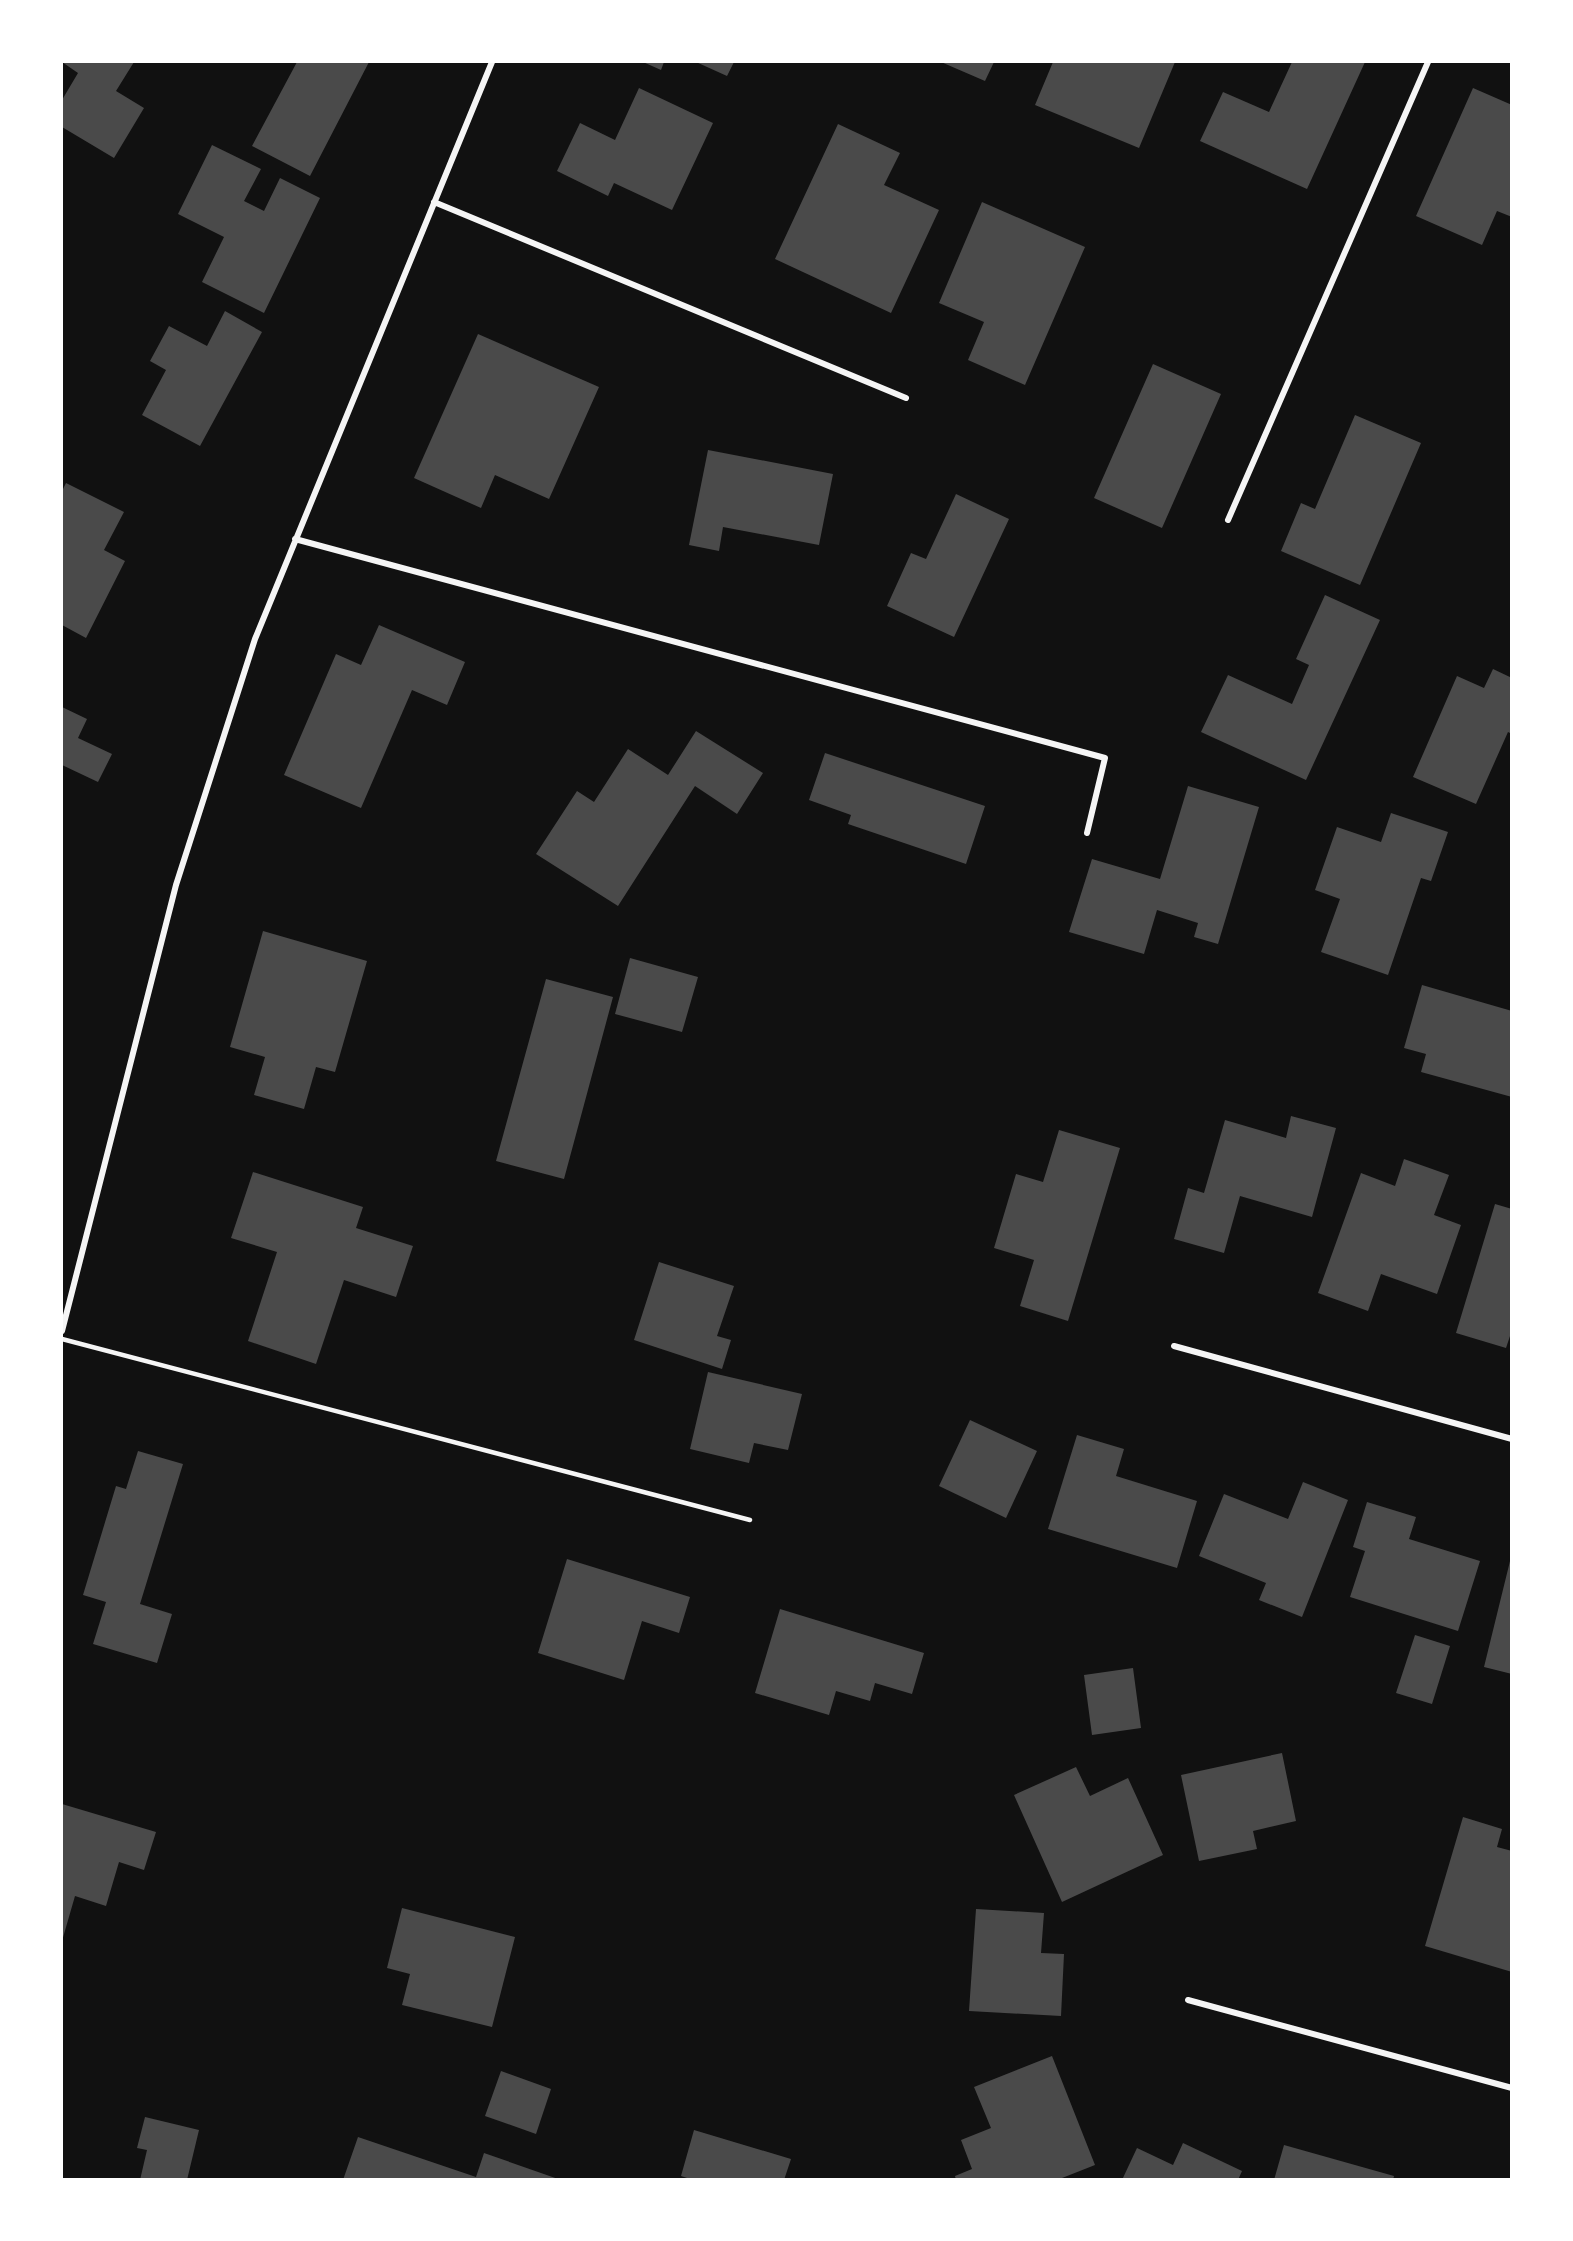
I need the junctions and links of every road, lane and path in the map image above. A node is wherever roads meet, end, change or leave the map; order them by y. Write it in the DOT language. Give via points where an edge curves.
graph roads {
  1 [pos="492,62"];
  2 [pos="1428,62"];
  3 [pos="434,202"];
  4 [pos="906,398"];
  5 [pos="1228,520"];
  6 [pos="295,539"];
  7 [pos="1087,833"];
  8 [pos="62,1331"];
  9 [pos="62,1339"];
  10 [pos="1174,1346"];
  11 [pos="1512,1439"];
  12 [pos="750,1520"];
  13 [pos="1188,2000"];
  14 [pos="1512,2088"];
  1 -- 3 [label="street"];
  2 -- 5 [label="street"];
  3 -- 4 [label="street"];
  3 -- 6 [label="street"];
  6 -- 7 [label="street" via="1105,758"];
  6 -- 8 [label="street" via="255,639 176,885"];
  9 -- 12 [label="lane"];
  10 -- 11 [label="street"];
  13 -- 14 [label="street"];
}
